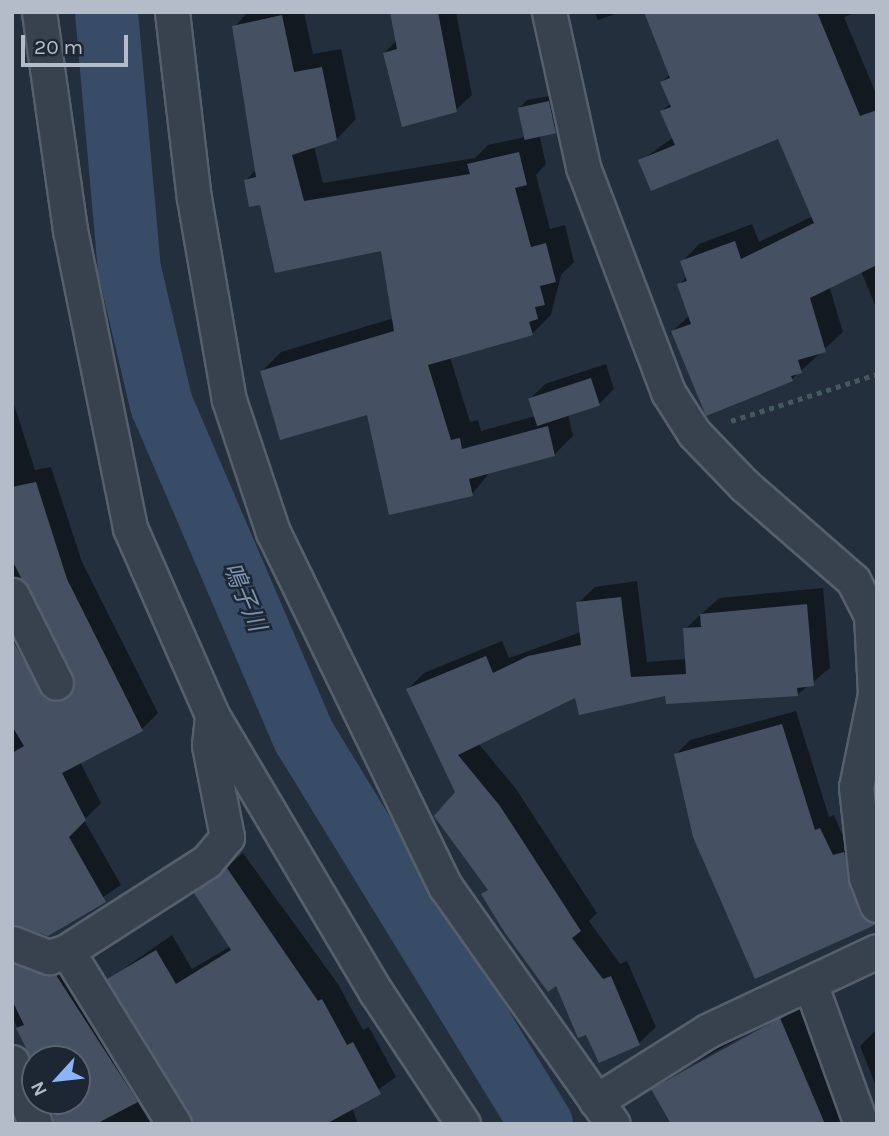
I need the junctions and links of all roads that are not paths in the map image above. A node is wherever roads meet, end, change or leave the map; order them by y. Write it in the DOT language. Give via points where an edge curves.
graph roads {
  1 [pos="39,12"];
  2 [pos="172,12"];
  3 [pos="549,12"];
  4 [pos="12,595"];
  5 [pos="56,683"];
  6 [pos="212,715"];
  7 [pos="877,905"];
  8 [pos="12,943"];
  9 [pos="67,951"];
  10 [pos="877,951"];
  11 [pos="810,982"];
  12 [pos="12,1062"];
  13 [pos="605,1112"];
  14 [pos="35,1124"];
  15 [pos="174,1124"];
  16 [pos="463,1124"];
  17 [pos="861,1124"];
  1 -- 6 [label="street" via="70,230 118,481 160,604"];
  2 -- 13 [label="street" via="194,198 229,400 273,532 446,886"];
  3 -- 7 [label="street" via="583,167 668,392 694,433 853,580 871,615 875,694 856,787 866,877"];
  4 -- 5 [label="street"];
  6 -- 9 [label="street" via="209,745 227,836 207,861"];
  6 -- 16 [label="street" via="376,992"];
  8 -- 9 [label="street" via="49,957"];
  9 -- 15 [label="street"];
  10 -- 11 [label="street"];
  11 -- 13 [label="street" via="707,1031"];
  11 -- 17 [label="street"];
  12 -- 14 [label="street"];
}
